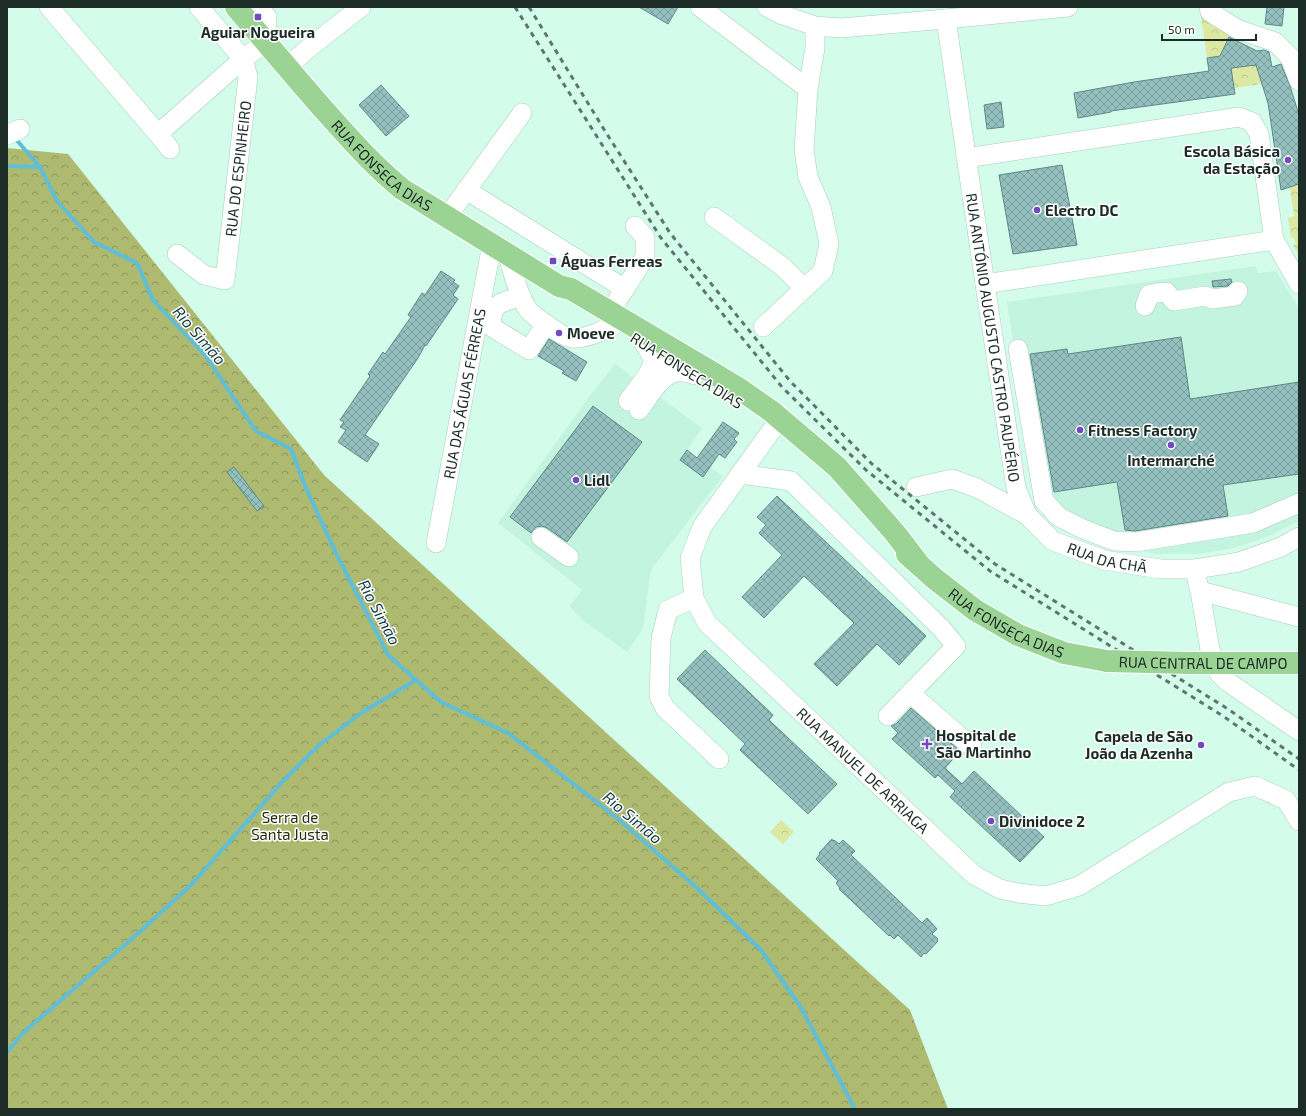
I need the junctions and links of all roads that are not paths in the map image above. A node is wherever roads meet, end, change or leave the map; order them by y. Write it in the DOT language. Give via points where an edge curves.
graph roads {
  1 [pos="49,7"];
  2 [pos="199,7"];
  3 [pos="236,7"];
  4 [pos="258,7"];
  5 [pos="362,7"];
  6 [pos="700,7"];
  7 [pos="767,7"];
  8 [pos="1068,7"];
  9 [pos="1209,7"];
  10 [pos="922,14"];
  11 [pos="946,19"];
  12 [pos="815,26"];
  13 [pos="266,42"];
  14 [pos="243,59"];
  15 [pos="287,67"];
  16 [pos="1299,81"];
  17 [pos="808,89"];
  18 [pos="522,113"];
  19 [pos="158,134"];
  20 [pos="170,149"];
  21 [pos="966,158"];
  22 [pos="466,190"];
  23 [pos="447,217"];
  24 [pos="714,217"];
  25 [pos="635,226"];
  26 [pos="1274,240"];
  27 [pos="499,249"];
  28 [pos="177,254"];
  29 [pos="985,284"];
  30 [pos="1299,284"];
  31 [pos="804,288"];
  32 [pos="625,289"];
  33 [pos="521,296"];
  34 [pos="1241,296"];
  35 [pos="1145,306"];
  36 [pos="613,317"];
  37 [pos="546,324"];
  38 [pos="763,327"];
  39 [pos="648,340"];
  40 [pos="1018,349"];
  41 [pos="662,368"];
  42 [pos="722,378"];
  43 [pos="633,406"];
  44 [pos="772,419"];
  45 [pos="740,474"];
  46 [pos="916,487"];
  47 [pos="1299,503"];
  48 [pos="1027,515"];
  49 [pos="1299,537"];
  50 [pos="541,538"];
  51 [pos="436,543"];
  52 [pos="569,557"];
  53 [pos="918,563"];
  54 [pos="1195,569"];
  55 [pos="1200,591"];
  56 [pos="694,598"];
  57 [pos="1299,617"];
  58 [pos="1106,661"];
  59 [pos="1299,663"];
  60 [pos="910,693"];
  61 [pos="888,716"];
  62 [pos="1299,731"];
  63 [pos="972,747"];
  64 [pos="719,759"];
  65 [pos="1299,821"];
  1 -- 19 [label="street"];
  2 -- 14 [label="street"];
  3 -- 13 [label="main road, RUA FONSECA DIAS"];
  4 -- 13 [label="street" via="267,17"];
  5 -- 15 [label="street"];
  6 -- 17 [label="street"];
  7 -- 12 [label="street"];
  8 -- 11 [label="street"];
  9 -- 16 [label="street" via="1210,12 1237,29 1274,42 1290,57"];
  10 -- 11 [label="street"];
  10 -- 12 [label="street" via="841,28"];
  11 -- 21 [label="street, RUA ANTÓNIO AUGUSTO CASTRO PAUPÉRIO"];
  12 -- 17 [label="street" via="815,48"];
  13 -- 14 [label="street"];
  13 -- 15 [label="main road, RUA FONSECA DIAS"];
  14 -- 19 [label="street"];
  14 -- 28 [label="street, RUA DO ESPINHEIRO" via="248,77 225,280 204,275"];
  15 -- 23 [label="main road, RUA FONSECA DIAS" via="382,172 402,189"];
  17 -- 31 [label="street" via="804,150 808,177 821,207 829,244 823,271"];
  18 -- 22 [label="street"];
  19 -- 20 [label="street"];
  21 -- 26 [label="street" via="1238,117 1252,122 1259,134"];
  21 -- 29 [label="street, RUA ANTÓNIO AUGUSTO CASTRO PAUPÉRIO"];
  22 -- 23 [label="street"];
  22 -- 32 [label="street"];
  23 -- 27 [label="main road, RUA FONSECA DIAS"];
  24 -- 31 [label="street" via="783,267"];
  25 -- 32 [label="street" via="645,237 645,257"];
  26 -- 29 [label="street"];
  26 -- 30 [label="street"];
  27 -- 33 [label="street"];
  27 -- 36 [label="main road, RUA FONSECA DIAS" via="559,286 566,295"];
  27 -- 51 [label="street, RUA DAS ÁGUAS FÉRREAS"];
  29 -- 48 [label="street, RUA ANTÓNIO AUGUSTO CASTRO PAUPÉRIO" via="1016,488"];
  31 -- 38 [label="street"];
  32 -- 36 [label="street"];
  33 -- 37 [label="street" via="527,308"];
  33 -- 37 [label="street" via="500,303 494,308 490,326 529,350"];
  34 -- 35 [label="street" via="1234,286 1211,289 1205,296 1174,301 1166,292 1156,292 1149,296"];
  36 -- 37 [label="street" via="604,331 579,338 570,338"];
  36 -- 39 [label="main road, RUA FONSECA DIAS"];
  39 -- 41 [label="main road, RUA FONSECA DIAS"];
  39 -- 42 [label="main road, RUA FONSECA DIAS"];
  40 -- 47 [label="street" via="1044,501 1059,517 1114,541 1136,542 1253,523"];
  41 -- 42 [label="street" via="675,359 700,372"];
  41 -- 43 [label="street"];
  41 -- 44 [label="main road, RUA FONSECA DIAS" via="695,375"];
  42 -- 44 [label="main road, RUA FONSECA DIAS"];
  44 -- 45 [label="street, RUA MANUEL DE ARRIAGA"];
  44 -- 53 [label="main road, RUA FONSECA DIAS" via="846,491 885,535"];
  44 -- 53 [label="main road, RUA FONSECA DIAS" via="811,444 845,476"];
  45 -- 56 [label="street, RUA MANUEL DE ARRIAGA" via="702,527 690,558"];
  45 -- 60 [label="street" via="791,481 941,628 956,646"];
  46 -- 48 [label="street, RUA DA CHÃ" via="952,479 977,488"];
  48 -- 54 [label="street, RUA DA CHÃ" via="1053,541 1104,560 1160,570"];
  49 -- 54 [label="street, RUA DA CHÃ" via="1282,547 1239,562"];
  50 -- 52 [label="street"];
  53 -- 58 [label="main road, RUA FONSECA DIAS" via="975,610 1018,635 1064,653"];
  54 -- 55 [label="street"];
  55 -- 57 [label="street"];
  55 -- 62 [label="street" via="1210,650 1219,673 1228,682"];
  56 -- 64 [label="street" via="668,610 661,638 659,696 665,708"];
  56 -- 65 [label="street, RUA MANUEL DE ARRIAGA" via="707,623 974,875 1000,889 1046,896 1079,886 1229,792 1255,786 1286,800"];
  58 -- 59 [label="main road, RUA CENTRAL DE CAMPO, bridge"];
  60 -- 61 [label="street"];
  60 -- 63 [label="street"];
}
